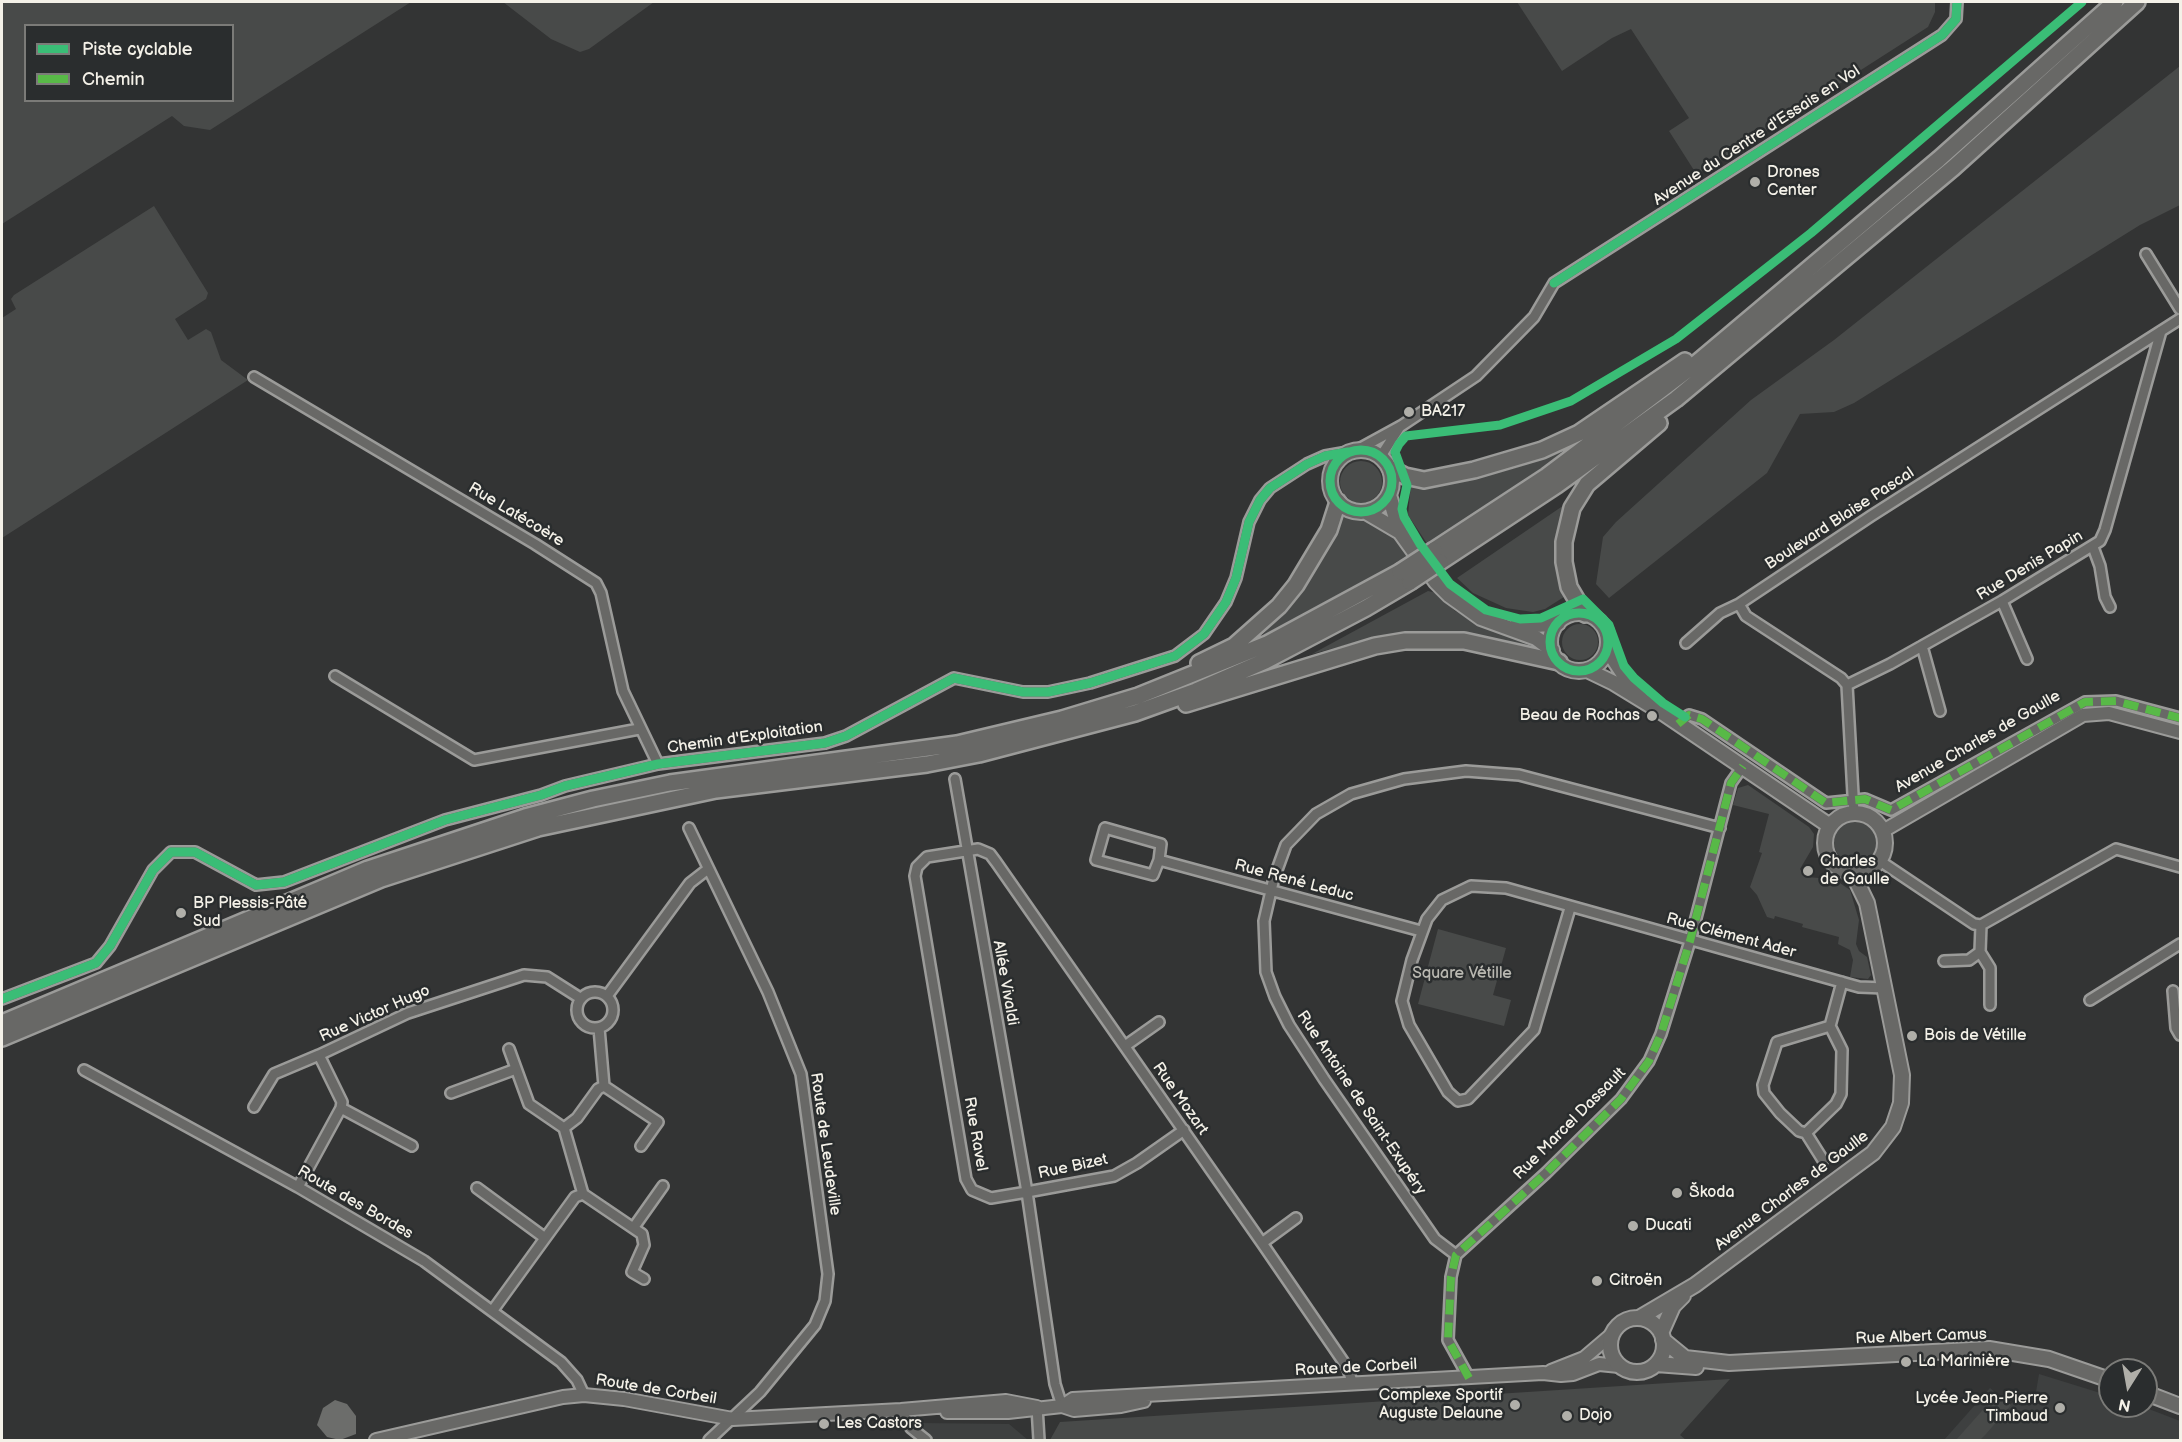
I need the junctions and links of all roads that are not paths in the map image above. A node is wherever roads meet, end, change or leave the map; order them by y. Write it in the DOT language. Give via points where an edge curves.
graph roads {
  1 [pos="1957,2"];
  2 [pos="2115,2"];
  3 [pos="2137,2"];
  4 [pos="1953,168"];
  5 [pos="2146,254"];
  6 [pos="1554,283"];
  7 [pos="2181,309"];
  8 [pos="2181,319"];
  9 [pos="2161,331"];
  10 [pos="1721,345"];
  11 [pos="254,377"];
  12 [pos="1401,426"];
  13 [pos="1353,450"];
  14 [pos="1381,456"];
  15 [pos="1391,470"];
  16 [pos="1389,495"];
  17 [pos="1338,502"];
  18 [pos="1366,512"];
  19 [pos="1400,532"];
  20 [pos="2093,547"];
  21 [pos="1437,556"];
  22 [pos="1405,577"];
  23 [pos="2002,601"];
  24 [pos="1739,604"];
  25 [pos="2110,608"];
  26 [pos="1585,614"];
  27 [pos="1558,623"];
  28 [pos="1510,627"];
  29 [pos="1686,643"];
  30 [pos="1922,646"];
  31 [pos="1608,650"];
  32 [pos="1555,656"];
  33 [pos="2027,659"];
  34 [pos="1587,670"];
  35 [pos="335,676"];
  36 [pos="1847,685"];
  37 [pos="1138,696"];
  38 [pos="1940,711"];
  39 [pos="1663,713"];
  40 [pos="2181,718"];
  41 [pos="1678,724"];
  42 [pos="1088,727"];
  43 [pos="639,729"];
  44 [pos="2181,732"];
  45 [pos="658,764"];
  46 [pos="1743,766"];
  47 [pos="955,778"];
  48 [pos="1854,806"];
  49 [pos="1830,826"];
  50 [pos="689,828"];
  51 [pos="1720,828"];
  52 [pos="1883,831"];
  53 [pos="966,849"];
  54 [pos="1159,860"];
  55 [pos="1880,861"];
  56 [pos="2181,867"];
  57 [pos="708,868"];
  58 [pos="1869,870"];
  59 [pos="1853,874"];
  60 [pos="1270,890"];
  61 [pos="1867,903"];
  62 [pos="1570,908"];
  63 [pos="1981,925"];
  64 [pos="1421,931"];
  65 [pos="1690,941"];
  66 [pos="2181,944"];
  67 [pos="1980,952"];
  68 [pos="1944,961"];
  69 [pos="1842,982"];
  70 [pos="1885,988"];
  71 [pos="2173,991"];
  72 [pos="607,996"];
  73 [pos="580,998"];
  74 [pos="2,999"];
  75 [pos="2090,1000"];
  76 [pos="1990,1005"];
  77 [pos="1159,1022"];
  78 [pos="2,1023"];
  79 [pos="1830,1026"];
  80 [pos="599,1028"];
  81 [pos="2181,1035"];
  82 [pos="2,1038"];
  83 [pos="1125,1046"];
  84 [pos="509,1049"];
  85 [pos="319,1055"];
  86 [pos="516,1069"];
  87 [pos="84,1070"];
  88 [pos="604,1086"];
  89 [pos="451,1093"];
  90 [pos="254,1107"];
  91 [pos="341,1108"];
  92 [pos="564,1128"];
  93 [pos="1184,1130"];
  94 [pos="1806,1133"];
  95 [pos="412,1146"];
  96 [pos="641,1146"];
  97 [pos="1824,1160"];
  98 [pos="663,1186"];
  99 [pos="298,1187"];
  100 [pos="477,1188"];
  101 [pos="1027,1192"];
  102 [pos="583,1194"];
  103 [pos="1296,1218"];
  104 [pos="634,1227"];
  105 [pos="545,1238"];
  106 [pos="1262,1243"];
  107 [pos="1456,1255"];
  108 [pos="644,1279"];
  109 [pos="1695,1285"];
  110 [pos="493,1310"];
  111 [pos="1639,1318"];
  112 [pos="1611,1335"];
  113 [pos="1662,1336"];
  114 [pos="1729,1363"];
  115 [pos="1656,1364"];
  116 [pos="1619,1366"];
  117 [pos="1543,1373"];
  118 [pos="2098,1376"];
  119 [pos="1469,1378"];
  120 [pos="1353,1384"];
  121 [pos="584,1395"];
  122 [pos="2158,1397"];
  123 [pos="1062,1406"];
  124 [pos="2181,1406"];
  125 [pos="1037,1407"];
  126 [pos="901,1410"];
  127 [pos="733,1419"];
  128 [pos="376,1440"];
  129 [pos="709,1440"];
  130 [pos="926,1440"];
  131 [pos="1039,1440"];
  1 -- 6 [label="street, Avenue du Centre d'Essais en Vol" via="1956,19 1942,35"];
  2 -- 10 [label="main road" via="1972,131"];
  3 -- 4 [label="main road"];
  4 -- 21 [label="main road" via="1676,399 1557,485"];
  4 -- 26 [label="main road" via="1814,297 1587,484 1572,508 1564,542 1569,587"];
  5 -- 7 [label="street"];
  6 -- 12 [label="street, Chemin d'Exploitation" via="1534,316 1476,376"];
  8 -- 9 [label="street, Boulevard Blaise Pascal"];
  9 -- 20 [label="street, Rue Denis Papin" via="2105,530"];
  9 -- 24 [label="street, Boulevard Blaise Pascal"];
  10 -- 15 [label="main road" via="1690,357 1579,433 1542,450 1424,480"];
  10 -- 21 [label="main road"];
  11 -- 43 [label="street, Rue Latécoère" via="596,583 624,690"];
  12 -- 13 [label="street, Chemin d'Exploitation"];
  12 -- 14 [label="street"];
  13 -- 14 [label="main road" via="1371,450"];
  13 -- 17 [label="main road" via="1338,459 1332,469 1329,481"];
  13 -- 45 [label="street, Chemin d'Exploitation" via="1307,464 1270,488 1249,522 1226,602 1204,634 1174,656 1090,682 1035,693 954,678 846,736 825,743"];
  14 -- 15 [label="main road"];
  15 -- 16 [label="main road" via="1393,483"];
  16 -- 18 [label="main road" via="1378,508"];
  16 -- 19 [label="main road"];
  17 -- 18 [label="main road" via="1347,509"];
  17 -- 37 [label="main road" via="1329,530 1279,606 1234,646 1143,685"];
  18 -- 19 [label="main road"];
  19 -- 28 [label="main road" via="1449,596 1481,618"];
  20 -- 23 [label="street, Rue Denis Papin"];
  20 -- 25 [label="street"];
  21 -- 22 [label="main road, bridge"];
  22 -- 37 [label="main road" via="1267,644"];
  22 -- 42 [label="main road" via="1366,608 1265,661 1196,691"];
  23 -- 30 [label="street, Rue Denis Papin"];
  23 -- 33 [label="street"];
  24 -- 29 [label="street, Boulevard Blaise Pascal" via="1720,613"];
  24 -- 36 [label="street" via="1746,616"];
  26 -- 27 [label="main road" via="1570,615"];
  26 -- 31 [label="main road" via="1596,618 1606,631"];
  27 -- 28 [label="main road"];
  27 -- 32 [label="main road" via="1551,640"];
  28 -- 32 [label="main road" via="1536,638"];
  30 -- 36 [label="street, Rue Denis Papin"];
  30 -- 38 [label="street"];
  31 -- 34 [label="main road" via="1603,659"];
  31 -- 39 [label="main road" via="1630,684"];
  32 -- 34 [label="main road" via="1571,670"];
  32 -- 42 [label="main road" via="1464,641 1405,641 1375,646 1106,729"];
  34 -- 39 [label="main road"];
  35 -- 43 [label="street" via="474,760"];
  36 -- 48 [label="street"];
  37 -- 78 [label="main road" via="957,744 670,783 525,817 368,869"];
  39 -- 41 [label="main road"];
  40 -- 48 [label="street, Avenue Charles de Gaulle" via="2116,701 2085,702 1895,809 1865,799"];
  41 -- 46 [label="main road"];
  41 -- 48 [label="street, Avenue Charles de Gaulle" via="1689,715 1702,718 1826,803"];
  42 -- 82 [label="main road" via="927,764 716,790 538,828 381,879"];
  43 -- 45 [label="street, Rue Latécoère"];
  44 -- 52 [label="street, Avenue Charles de Gaulle" via="2109,713 2083,715"];
  45 -- 74 [label="street, Chemin d'Exploitation" via="445,820 284,882 256,885 195,852 171,852 153,870 111,946 96,963"];
  46 -- 49 [label="main road"];
  46 -- 51 [label="street, Rue Marcel Dassault" via="1731,783"];
  47 -- 53 [label="street, Allée Vivaldi"];
  48 -- 49 [label="main road"];
  48 -- 52 [label="main road"];
  49 -- 59 [label="main road" via="1824,841 1828,857 1838,868"];
  50 -- 57 [label="street, Route de Leudeville"];
  51 -- 60 [label="street, Rue Antoine de Saint-Exupéry" via="1519,775 1466,771 1423,775 1368,787 1316,814 1286,845"];
  51 -- 65 [label="street, Rue Marcel Dassault"];
  52 -- 55 [label="main road" via="1886,845"];
  53 -- 83 [label="street, Rue Mozart" via="984,852 996,862"];
  53 -- 101 [label="street, Allée Vivaldi"];
  53 -- 101 [label="street, Rue Ravel" via="927,857 917,867 915,876 966,1179 972,1190 991,1198"];
  54 -- 54 [label="street" via="1161,844 1105,828 1096,860 1153,875"];
  54 -- 60 [label="street, Rue René Leduc"];
  55 -- 58 [label="main road"];
  55 -- 63 [label="street"];
  56 -- 63 [label="street" via="2116,849"];
  57 -- 72 [label="street" via="690,883"];
  57 -- 127 [label="street, Route de Leudeville" via="776,1010 801,1074 828,1274 825,1301 815,1325"];
  58 -- 59 [label="main road"];
  58 -- 61 [label="main road, Avenue Charles de Gaulle"];
  59 -- 61 [label="main road, Avenue Charles de Gaulle"];
  60 -- 64 [label="street, Rue René Leduc"];
  60 -- 107 [label="street, Rue Antoine de Saint-Exupéry" via="1264,952 1269,983 1281,1011 1435,1239"];
  61 -- 70 [label="main road, Avenue Charles de Gaulle"];
  62 -- 64 [label="street, Rue Clément Ader" via="1499,887 1471,886 1442,900"];
  62 -- 64 [label="street, Rue Clément Ader" via="1534,1030 1468,1100 1458,1101 1448,1092 1402,1007"];
  62 -- 65 [label="street, Rue Clément Ader"];
  63 -- 67 [label="street"];
  65 -- 69 [label="street, Rue Clément Ader"];
  65 -- 107 [label="street, Rue Marcel Dassault" via="1661,1034 1632,1087"];
  66 -- 75 [label="street"];
  67 -- 68 [label="street" via="1969,960"];
  67 -- 76 [label="street" via="1990,968"];
  69 -- 70 [label="street, Rue Clément Ader"];
  69 -- 79 [label="street"];
  70 -- 109 [label="main road, Avenue Charles de Gaulle" via="1903,1082 1901,1103 1888,1137 1874,1153"];
  71 -- 81 [label="street" via="2176,1028"];
  72 -- 73 [label="street" via="593,991"];
  72 -- 80 [label="street" via="612,1015"];
  73 -- 80 [label="street" via="577,1017 586,1026"];
  73 -- 85 [label="street, Rue Victor Hugo" via="547,976 524,975 408,1013"];
  77 -- 83 [label="street"];
  79 -- 94 [label="street" via="1842,1050 1841,1094"];
  79 -- 94 [label="street" via="1777,1042 1763,1085 1764,1093 1780,1113"];
  80 -- 88 [label="street"];
  83 -- 93 [label="street, Rue Mozart"];
  84 -- 86 [label="street"];
  85 -- 90 [label="street" via="274,1074"];
  85 -- 91 [label="street, Rue Victor Hugo" via="339,1095"];
  86 -- 89 [label="street"];
  86 -- 92 [label="street" via="529,1104"];
  87 -- 99 [label="street, Route des Bordes"];
  88 -- 92 [label="street" via="578,1118"];
  88 -- 96 [label="street" via="658,1122"];
  91 -- 95 [label="street"];
  91 -- 99 [label="street"];
  92 -- 102 [label="street"];
  93 -- 101 [label="street, Rue Bizet" via="1114,1176"];
  93 -- 106 [label="street, Rue Mozart"];
  94 -- 97 [label="street"];
  98 -- 104 [label="street"];
  99 -- 110 [label="street, Route des Bordes" via="416,1256"];
  100 -- 105 [label="street"];
  101 -- 123 [label="street" via="1055,1384"];
  102 -- 104 [label="street"];
  102 -- 105 [label="street" via="575,1197"];
  103 -- 106 [label="street"];
  104 -- 108 [label="street" via="644,1240 632,1272"];
  105 -- 110 [label="street"];
  106 -- 120 [label="street, Rue Mozart" via="1347,1367"];
  107 -- 119 [label="street" via="1448,1340"];
  109 -- 111 [label="main road, Avenue Charles de Gaulle"];
  109 -- 113 [label="main road, Avenue Charles de Gaulle" via="1673,1305"];
  110 -- 121 [label="street, Route des Bordes" via="561,1362"];
  111 -- 112 [label="main road" via="1622,1322"];
  111 -- 113 [label="main road" via="1652,1322"];
  112 -- 116 [label="main road" via="1610,1352"];
  112 -- 117 [label="street, Route de Corbeil" via="1584,1358"];
  113 -- 114 [label="main road, Rue Albert Camus" via="1685,1358"];
  113 -- 115 [label="main road" via="1663,1353"];
  114 -- 115 [label="main road, Rue Albert Camus" via="1698,1368"];
  114 -- 118 [label="main road, Rue Albert Camus" via="1989,1349 2049,1359"];
  115 -- 116 [label="main road" via="1640,1372"];
  116 -- 117 [label="street, Route de Corbeil" via="1599,1364 1573,1374"];
  117 -- 119 [label="street, Route de Corbeil"];
  119 -- 120 [label="street, Route de Corbeil"];
  120 -- 123 [label="street, Route de Corbeil" via="1170,1395 1121,1406 1074,1410"];
  121 -- 127 [label="street, Route de Corbeil"];
  121 -- 128 [label="street, Route de Corbeil"];
  122 -- 124 [label="main road"];
  123 -- 125 [label="street, Route de Corbeil"];
  125 -- 126 [label="street, Route de Corbeil" via="1006,1401"];
  125 -- 131 [label="street"];
  126 -- 127 [label="street, Route de Corbeil"];
  126 -- 130 [label="street" via="911,1428"];
  127 -- 129 [label="street, Route de Leudeville"];
}
